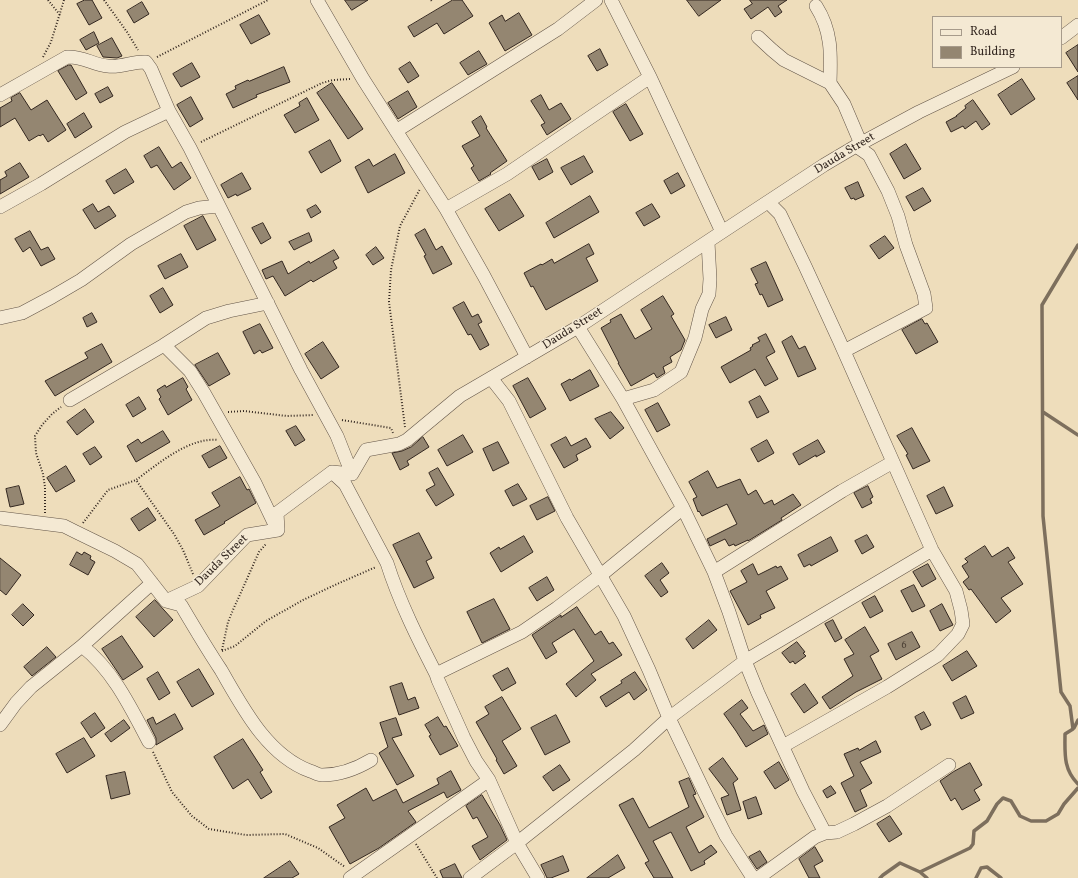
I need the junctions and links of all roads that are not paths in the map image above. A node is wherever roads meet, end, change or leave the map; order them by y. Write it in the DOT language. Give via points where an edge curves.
graph roads {
  1 [pos="317,0"];
  2 [pos="596,0"];
  3 [pos="611,0"];
  4 [pos="816,6"];
  5 [pos="1078,25"];
  6 [pos="758,36"];
  7 [pos="1062,37"];
  8 [pos="1011,68"];
  9 [pos="650,77"];
  10 [pos="830,83"];
  11 [pos="0,95"];
  12 [pos="168,110"];
  13 [pos="396,131"];
  14 [pos="858,145"];
  15 [pos="768,202"];
  16 [pos="218,206"];
  17 [pos="0,207"];
  18 [pos="446,209"];
  19 [pos="722,232"];
  20 [pos="708,242"];
  21 [pos="268,303"];
  22 [pos="0,318"];
  23 [pos="578,327"];
  24 [pos="164,345"];
  25 [pos="844,351"];
  26 [pos="527,357"];
  27 [pos="491,378"];
  28 [pos="623,399"];
  29 [pos="70,400"];
  30 [pos="893,462"];
  31 [pos="332,472"];
  32 [pos="352,474"];
  33 [pos="683,508"];
  34 [pos="0,518"];
  35 [pos="275,530"];
  36 [pos="932,550"];
  37 [pos="714,572"];
  38 [pos="601,575"];
  39 [pos="152,583"];
  40 [pos="166,602"];
  41 [pos="82,646"];
  42 [pos="745,662"];
  43 [pos="436,674"];
  44 [pos="669,718"];
  45 [pos="0,725"];
  46 [pos="149,742"];
  47 [pos="783,746"];
  48 [pos="371,760"];
  49 [pos="949,765"];
  50 [pos="489,780"];
  51 [pos="825,833"];
  52 [pos="517,843"];
  53 [pos="353,876"];
  54 [pos="470,878"];
  55 [pos="538,878"];
  56 [pos="754,878"];
  57 [pos="758,878"];
  1 -- 13 [label="street"];
  2 -- 13 [label="street" via="558,29"];
  3 -- 9 [label="street"];
  4 -- 10 [label="street" via="824,18 828,31 831,54"];
  5 -- 7 [label="street"];
  6 -- 10 [label="street" via="784,60"];
  8 -- 14 [label="street, Dauda Street" via="919,112"];
  9 -- 18 [label="street" via="507,174"];
  9 -- 19 [label="street"];
  10 -- 14 [label="street" via="844,104"];
  11 -- 12 [label="street" via="67,57 108,66 137,61 146,62 151,69"];
  12 -- 16 [label="street"];
  12 -- 17 [label="street" via="125,132"];
  13 -- 18 [label="street"];
  14 -- 15 [label="street, Dauda Street"];
  14 -- 25 [label="street" via="869,155 888,191 924,294 926,308"];
  15 -- 19 [label="street, Dauda Street"];
  15 -- 25 [label="street" via="780,214"];
  16 -- 21 [label="street"];
  16 -- 22 [label="street" via="186,212 131,244 81,280 52,297 22,314"];
  18 -- 26 [label="street"];
  19 -- 20 [label="street, Dauda Street"];
  20 -- 23 [label="street, Dauda Street"];
  20 -- 28 [label="street" via="709,294 681,372 654,390"];
  21 -- 24 [label="street" via="229,310 206,318"];
  21 -- 32 [label="street" via="337,436"];
  23 -- 26 [label="street, Dauda Street"];
  23 -- 28 [label="street"];
  24 -- 29 [label="street"];
  24 -- 35 [label="street" via="190,371 215,412 255,483"];
  25 -- 30 [label="street"];
  26 -- 27 [label="street, Dauda Street"];
  27 -- 32 [label="street, Dauda Street" via="460,396 403,442 366,450"];
  27 -- 38 [label="street" via="509,401 568,518"];
  28 -- 33 [label="street"];
  30 -- 36 [label="street"];
  30 -- 37 [label="street"];
  31 -- 32 [label="street"];
  31 -- 35 [label="street" via="277,514"];
  31 -- 43 [label="street" via="345,484 387,563 419,642"];
  33 -- 37 [label="street"];
  33 -- 38 [label="street"];
  34 -- 39 [label="street" via="64,526 137,564"];
  35 -- 40 [label="street, Dauda Street" via="247,535 198,586"];
  36 -- 42 [label="street"];
  36 -- 47 [label="street" via="956,592 962,610 962,624 958,634 938,655"];
  37 -- 42 [label="street"];
  38 -- 43 [label="street" via="522,632"];
  38 -- 44 [label="street" via="624,616"];
  39 -- 40 [label="street"];
  39 -- 41 [label="street"];
  40 -- 48 [label="street" via="181,605 248,715 284,757 321,775 359,767"];
  41 -- 45 [label="street" via="31,687"];
  41 -- 46 [label="street" via="106,669"];
  42 -- 44 [label="street"];
  42 -- 47 [label="street"];
  43 -- 50 [label="street" via="464,738"];
  44 -- 52 [label="street" via="634,750"];
  44 -- 56 [label="street" via="726,836"];
  47 -- 51 [label="street"];
  49 -- 51 [label="street" via="887,806 838,832"];
  50 -- 52 [label="street"];
  50 -- 53 [label="street"];
  51 -- 57 [label="street"];
  52 -- 54 [label="street"];
  52 -- 55 [label="street"];
}
